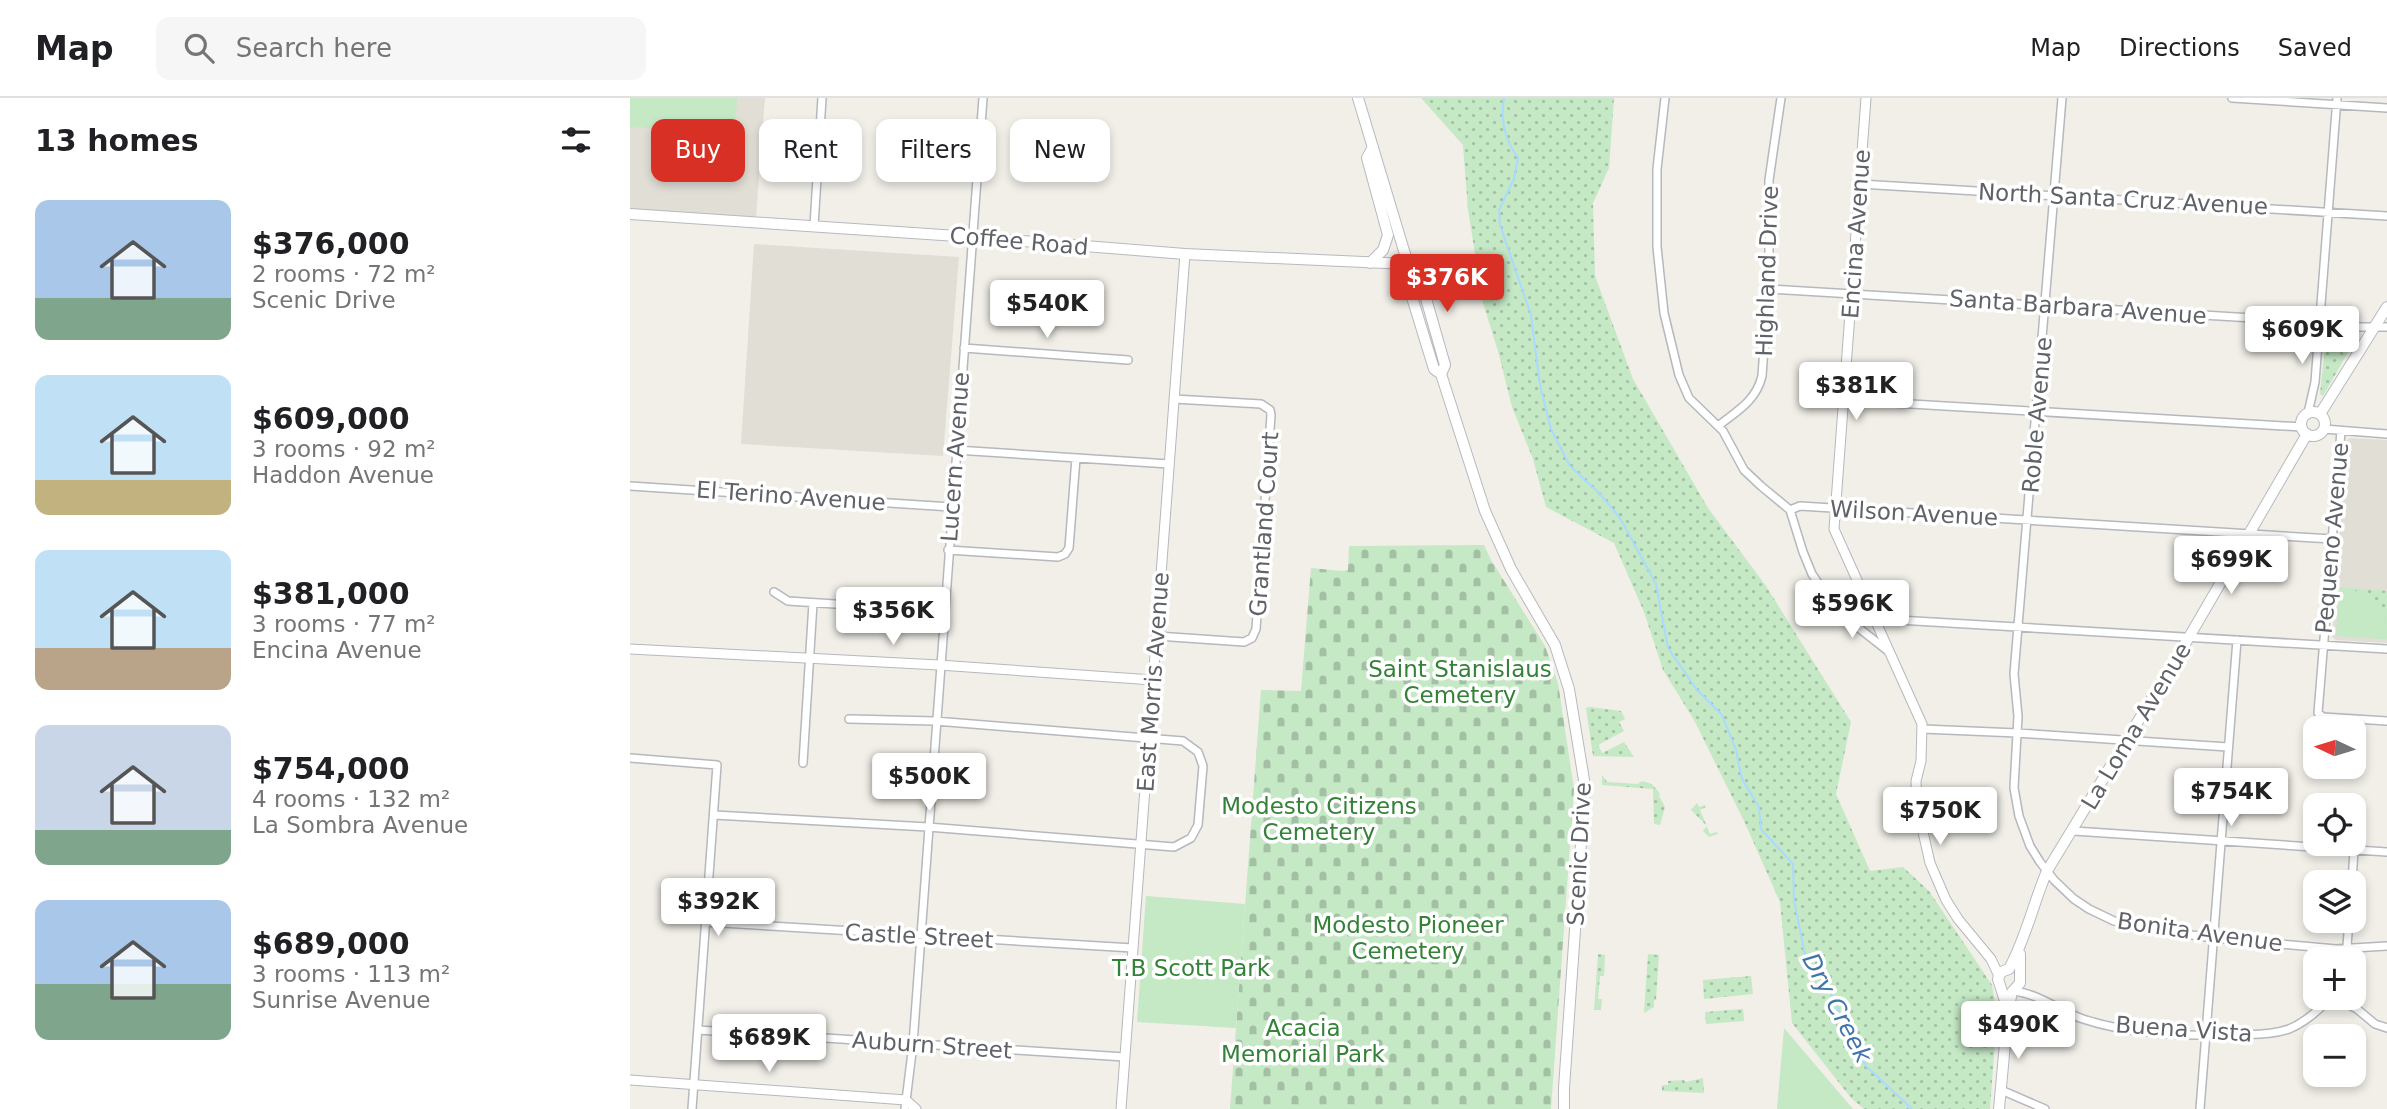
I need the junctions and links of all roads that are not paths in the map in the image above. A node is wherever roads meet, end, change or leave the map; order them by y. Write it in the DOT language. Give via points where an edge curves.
graph roads {
  1 [pos="822,98"];
  2 [pos="983,98"];
  3 [pos="1358,98"];
  4 [pos="1665,98"];
  5 [pos="1781,98"];
  6 [pos="1866,98"];
  7 [pos="2062,98"];
  8 [pos="2232,98"];
  9 [pos="2337,101"];
  10 [pos="2387,108"];
  11 [pos="1373,146"];
  12 [pos="1860,184"];
  13 [pos="2054,195"];
  14 [pos="2329,212"];
  15 [pos="630,214"];
  16 [pos="2387,216"];
  17 [pos="814,226"];
  18 [pos="972,237"];
  19 [pos="1185,254"];
  20 [pos="1370,264"];
  21 [pos="1408,264"];
  22 [pos="1769,289"];
  23 [pos="1851,293"];
  24 [pos="2046,305"];
  25 [pos="2387,307"];
  26 [pos="2320,324"];
  27 [pos="2374,327"];
  28 [pos="2387,327"];
  29 [pos="964,348"];
  30 [pos="1128,360"];
  31 [pos="1174,399"];
  32 [pos="1843,400"];
  33 [pos="2037,413"];
  34 [pos="2308,413"];
  35 [pos="2320,414"];
  36 [pos="1718,426"];
  37 [pos="2325,429"];
  38 [pos="2304,431"];
  39 [pos="2341,431"];
  40 [pos="2387,434"];
  41 [pos="956,450"];
  42 [pos="1076,458"];
  43 [pos="1170,464"];
  44 [pos="630,486"];
  45 [pos="951,507"];
  46 [pos="1835,509"];
  47 [pos="1790,510"];
  48 [pos="2028,519"];
  49 [pos="2250,533"];
  50 [pos="2332,539"];
  51 [pos="948,550"];
  52 [pos="774,592"];
  53 [pos="813,603"];
  54 [pos="944,611"];
  55 [pos="1845,613"];
  56 [pos="1873,618"];
  57 [pos="2018,627"];
  58 [pos="1157,636"];
  59 [pos="2189,637"];
  60 [pos="2236,640"];
  61 [pos="2323,645"];
  62 [pos="630,649"];
  63 [pos="2387,649"];
  64 [pos="1888,652"];
  65 [pos="810,658"];
  66 [pos="939,665"];
  67 [pos="1153,680"];
  68 [pos="849,719"];
  69 [pos="936,721"];
  70 [pos="2387,721"];
  71 [pos="1923,729"];
  72 [pos="2017,733"];
  73 [pos="1148,737"];
  74 [pos="2127,741"];
  75 [pos="2228,747"];
  76 [pos="630,758"];
  77 [pos="803,763"];
  78 [pos="714,815"];
  79 [pos="928,827"];
  80 [pos="2074,831"];
  81 [pos="2221,841"];
  82 [pos="1141,845"];
  83 [pos="2303,847"];
  84 [pos="2366,851"];
  85 [pos="2387,852"];
  86 [pos="2048,871"];
  87 [pos="705,922"];
  88 [pos="920,936"];
  89 [pos="2213,938"];
  90 [pos="2387,946"];
  91 [pos="2314,947"];
  92 [pos="2366,947"];
  93 [pos="1133,948"];
  94 [pos="2020,950"];
  95 [pos="2005,971"];
  96 [pos="2014,986"];
  97 [pos="2319,1010"];
  98 [pos="2358,1010"];
  99 [pos="2387,1028"];
  100 [pos="698,1030"];
  101 [pos="2206,1036"];
  102 [pos="913,1044"];
  103 [pos="1125,1057"];
  104 [pos="630,1080"];
  105 [pos="693,1083"];
  106 [pos="2001,1090"];
  107 [pos="905,1105"];
  108 [pos="692,1109"];
  109 [pos="916,1109"];
  110 [pos="1122,1109"];
  111 [pos="1564,1109"];
  112 [pos="2000,1109"];
  113 [pos="2045,1109"];
  114 [pos="2200,1109"];
  1 -- 17 [label="street"];
  2 -- 18 [label="street, Lucern Avenue"];
  3 -- 11 [label="main road, Scenic Drive"];
  4 -- 36 [label="street" via="1656,198 1662,305 1682,385"];
  5 -- 22 [label="street, Highland Drive" via="1770,173"];
  6 -- 12 [label="street, Encina Avenue"];
  7 -- 13 [label="street, Roble Avenue"];
  8 -- 9 [label="street"];
  9 -- 10 [label="street"];
  9 -- 14 [label="street"];
  11 -- 20 [label="main road" via="1367,158 1388,235 1383,250"];
  11 -- 21 [label="main road, Scenic Drive"];
  12 -- 13 [label="street, North Santa Cruz Avenue"];
  12 -- 23 [label="street, Encina Avenue"];
  13 -- 14 [label="street, North Santa Cruz Avenue"];
  13 -- 24 [label="street, Roble Avenue"];
  14 -- 16 [label="street, North Santa Cruz Avenue"];
  14 -- 26 [label="street"];
  15 -- 17 [label="main road, Coffee Road"];
  17 -- 18 [label="main road, Coffee Road"];
  18 -- 19 [label="main road, Coffee Road"];
  18 -- 29 [label="street, Lucern Avenue"];
  19 -- 20 [label="main road, Coffee Road"];
  19 -- 31 [label="street, East Morris Avenue"];
  20 -- 21 [label="main road, Coffee Road"];
  21 -- 111 [label="main road, Scenic Drive" via="1419,274 1446,365 1441,374 1485,511 1511,569 1552,639 1569,689 1585,786"];
  22 -- 23 [label="street, Santa Barbara Avenue"];
  22 -- 36 [label="street, Highland Drive" via="1761,383 1750,401"];
  23 -- 24 [label="street, Santa Barbara Avenue"];
  23 -- 32 [label="street, Encina Avenue"];
  24 -- 26 [label="street, Santa Barbara Avenue"];
  24 -- 33 [label="street, Roble Avenue"];
  25 -- 27 [label="main road"];
  26 -- 27 [label="street, Santa Barbara Avenue"];
  26 -- 34 [label="street" via="2315,388"];
  27 -- 28 [label="street, Santa Barbara Avenue"];
  27 -- 35 [label="main road"];
  29 -- 30 [label="street"];
  29 -- 41 [label="street, Lucern Avenue"];
  31 -- 43 [label="street, East Morris Avenue"];
  31 -- 58 [label="street, Grantland Court" via="1261,404 1270,410 1256,629 1244,642"];
  32 -- 33 [label="street"];
  32 -- 46 [label="street, Encina Avenue"];
  33 -- 38 [label="street"];
  33 -- 48 [label="street, Roble Avenue"];
  34 -- 35 [label="main road"];
  34 -- 38 [label="main road" via="2303,417"];
  35 -- 37 [label="main road"];
  36 -- 47 [label="street" via="1744,470"];
  37 -- 38 [label="main road" via="2319,435"];
  37 -- 39 [label="street"];
  38 -- 49 [label="main road, La Loma Avenue"];
  39 -- 40 [label="street"];
  39 -- 50 [label="street, Pequeno Avenue"];
  41 -- 42 [label="street"];
  41 -- 45 [label="street, Lucern Avenue"];
  42 -- 43 [label="street"];
  42 -- 51 [label="street" via="1065,554"];
  43 -- 58 [label="street, East Morris Avenue"];
  44 -- 45 [label="street, El Terino Avenue"];
  45 -- 51 [label="street, Lucern Avenue"];
  46 -- 47 [label="street, Wilson Avenue" via="1799,506"];
  46 -- 48 [label="street, Wilson Avenue"];
  46 -- 56 [label="street, Encina Avenue" via="1836,533"];
  47 -- 55 [label="street" via="1812,574"];
  48 -- 49 [label="street, Wilson Avenue"];
  48 -- 57 [label="street, Roble Avenue"];
  49 -- 50 [label="street, Wilson Avenue"];
  49 -- 59 [label="main road, La Loma Avenue"];
  50 -- 61 [label="street, Pequeno Avenue"];
  51 -- 54 [label="street, Lucern Avenue"];
  52 -- 53 [label="street" via="788,601"];
  53 -- 54 [label="street"];
  53 -- 65 [label="street"];
  54 -- 66 [label="street, Lucern Avenue"];
  55 -- 56 [label="street"];
  55 -- 64 [label="street"];
  56 -- 57 [label="street"];
  56 -- 64 [label="street, Encina Avenue"];
  57 -- 59 [label="street"];
  57 -- 72 [label="street, Roble Avenue" via="2014,674"];
  58 -- 67 [label="street, East Morris Avenue"];
  59 -- 60 [label="street"];
  59 -- 74 [label="main road, La Loma Avenue"];
  60 -- 61 [label="street"];
  60 -- 75 [label="street"];
  61 -- 63 [label="street"];
  61 -- 70 [label="street, Pequeno Avenue" via="2319,716"];
  62 -- 65 [label="street"];
  64 -- 71 [label="street, Encina Avenue"];
  65 -- 66 [label="street"];
  65 -- 77 [label="street"];
  66 -- 67 [label="street"];
  66 -- 69 [label="street, Lucern Avenue"];
  67 -- 73 [label="street, East Morris Avenue"];
  68 -- 69 [label="street"];
  69 -- 73 [label="street"];
  69 -- 79 [label="street, Lucern Avenue"];
  71 -- 72 [label="street"];
  71 -- 95 [label="street" via="1917,804 1930,863 1946,900 1969,934"];
  72 -- 74 [label="street"];
  72 -- 86 [label="street, Bonita Avenue" via="2017,809 2030,846"];
  73 -- 82 [label="street, East Morris Avenue"];
  73 -- 82 [label="street" via="1189,743 1203,766 1198,825 1191,838 1174,847"];
  74 -- 75 [label="street"];
  74 -- 80 [label="main road, La Loma Avenue"];
  75 -- 81 [label="street"];
  76 -- 78 [label="street" via="717,765"];
  78 -- 79 [label="street"];
  78 -- 87 [label="street"];
  79 -- 82 [label="street"];
  79 -- 88 [label="street, Lucern Avenue"];
  80 -- 81 [label="street"];
  80 -- 86 [label="main road, La Loma Avenue"];
  81 -- 83 [label="street"];
  81 -- 89 [label="street"];
  82 -- 93 [label="street, East Morris Avenue"];
  84 -- 85 [label="street"];
  86 -- 89 [label="street, Bonita Avenue" via="2074,899 2114,921"];
  86 -- 94 [label="main road, La Loma Avenue"];
  87 -- 88 [label="street, Castle Street"];
  87 -- 100 [label="street"];
  88 -- 93 [label="street, Castle Street"];
  88 -- 102 [label="street, Lucern Avenue"];
  89 -- 91 [label="street, Bonita Avenue"];
  89 -- 101 [label="street"];
  90 -- 92 [label="street, Bonita Avenue"];
  93 -- 103 [label="street, East Morris Avenue"];
  94 -- 95 [label="main road, La Loma Avenue"];
  94 -- 96 [label="main road, La Loma Avenue"];
  95 -- 96 [label="main road" via="2015,970"];
  95 -- 96 [label="main road" via="1998,983"];
  96 -- 101 [label="street, Buena Vista" via="2082,1018 2120,1028"];
  96 -- 106 [label="main road, La Loma Avenue"];
  97 -- 101 [label="street, Buena Vista" via="2288,1029 2263,1035"];
  98 -- 99 [label="street"];
  100 -- 102 [label="street, Auburn Street"];
  100 -- 105 [label="street"];
  101 -- 114 [label="street"];
  102 -- 103 [label="street, Auburn Street"];
  102 -- 107 [label="street, Lucern Avenue"];
  103 -- 110 [label="street, East Morris Avenue"];
  104 -- 105 [label="street"];
  105 -- 107 [label="street"];
  105 -- 108 [label="street"];
  106 -- 112 [label="main road, La Loma Avenue"];
  106 -- 113 [label="street"];
  107 -- 109 [label="street"];
}
